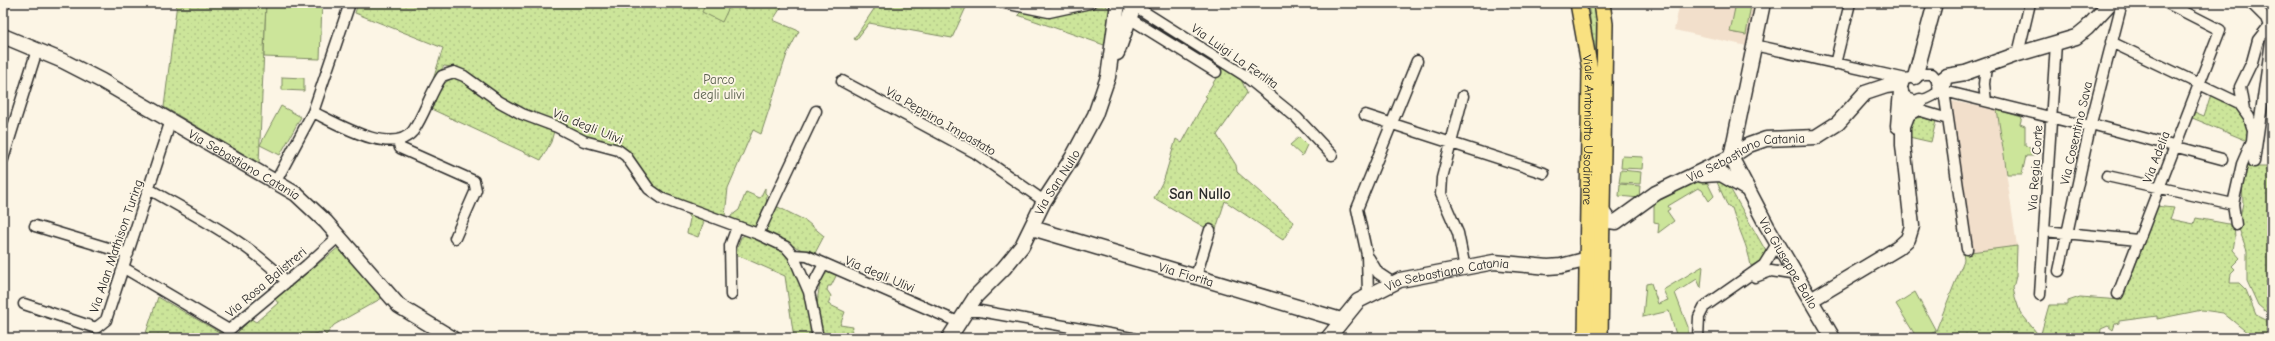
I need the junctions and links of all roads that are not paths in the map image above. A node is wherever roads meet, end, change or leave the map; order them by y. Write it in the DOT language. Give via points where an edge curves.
graph roads {
  1 [pos="4,3"];
  2 [pos="347,3"];
  3 [pos="350,3"];
  4 [pos="1004,3"];
  5 [pos="1090,3"];
  6 [pos="1118,3"];
  7 [pos="1133,3"];
  8 [pos="1602,3"];
  9 [pos="1763,3"];
  10 [pos="1850,3"];
  11 [pos="1935,3"];
  12 [pos="2030,3"];
  13 [pos="2110,3"];
  14 [pos="2122,3"];
  15 [pos="2167,3"];
  16 [pos="2251,3"];
  17 [pos="3,6"];
  18 [pos="1581,7"];
  19 [pos="345,13"];
  20 [pos="1129,18"];
  21 [pos="2271,28"];
  22 [pos="1119,32"];
  23 [pos="3,36"];
  24 [pos="2111,42"];
  25 [pos="2056,43"];
  26 [pos="1754,45"];
  27 [pos="37,50"];
  28 [pos="2018,54"];
  29 [pos="1417,61"];
  30 [pos="1835,64"];
  31 [pos="1986,66"];
  32 [pos="1216,72"];
  33 [pos="842,81"];
  34 [pos="1906,83"];
  35 [pos="2199,84"];
  36 [pos="1942,88"];
  37 [pos="1463,96"];
  38 [pos="1925,100"];
  39 [pos="1986,101"];
  40 [pos="2242,106"];
  41 [pos="816,111"];
  42 [pos="313,112"];
  43 [pos="1365,115"];
  44 [pos="2051,118"];
  45 [pos="1948,119"];
  46 [pos="171,120"];
  47 [pos="1905,121"];
  48 [pos="1391,124"];
  49 [pos="2090,126"];
  50 [pos="398,140"];
  51 [pos="1452,144"];
  52 [pos="1903,146"];
  53 [pos="2174,148"];
  54 [pos="1332,155"];
  55 [pos="1731,157"];
  56 [pos="3,159"];
  57 [pos="2222,159"];
  58 [pos="2254,162"];
  59 [pos="1544,173"];
  60 [pos="2107,176"];
  61 [pos="1686,179"];
  62 [pos="276,181"];
  63 [pos="2159,187"];
  64 [pos="1746,188"];
  65 [pos="150,190"];
  66 [pos="1044,201"];
  67 [pos="2233,204"];
  68 [pos="1602,211"];
  69 [pos="1623,218"];
  70 [pos="2236,225"];
  71 [pos="34,226"];
  72 [pos="737,227"];
  73 [pos="1032,228"];
  74 [pos="1210,230"];
  75 [pos="2044,231"];
  76 [pos="2067,233"];
  77 [pos="758,234"];
  78 [pos="339,236"];
  79 [pos="455,238"];
  80 [pos="2138,240"];
  81 [pos="1777,244"];
  82 [pos="1602,249"];
  83 [pos="1967,249"];
  84 [pos="128,254"];
  85 [pos="794,255"];
  86 [pos="1367,255"];
  87 [pos="1588,259"];
  88 [pos="824,264"];
  89 [pos="124,268"];
  90 [pos="1465,268"];
  91 [pos="2059,270"];
  92 [pos="1797,275"];
  93 [pos="1196,276"];
  94 [pos="288,282"];
  95 [pos="1737,285"];
  96 [pos="1380,289"];
  97 [pos="809,292"];
  98 [pos="2118,294"];
  99 [pos="731,295"];
  100 [pos="2040,295"];
  101 [pos="1811,300"];
  102 [pos="24,304"];
  103 [pos="961,316"];
  104 [pos="1341,320"];
  105 [pos="452,338"];
  106 [pos="818,338"];
  107 [pos="949,338"];
  108 [pos="1132,338"];
  109 [pos="1328,338"];
  110 [pos="1586,338"];
  111 [pos="1600,338"];
  112 [pos="1698,338"];
  113 [pos="1833,338"];
  1 -- 17 [label="street"];
  2 -- 19 [label="street"];
  3 -- 19 [label="street"];
  4 -- 5 [label="street" via="1049,12"];
  6 -- 22 [label="main road, Via San Nullo"];
  7 -- 20 [label="main road"];
  7 -- 54 [label="street, Via Luigi La Ferlita" via="1244,75 1297,118"];
  8 -- 68 [label="main road, Viale Antoniotto Usodimare" via="1605,24"];
  9 -- 26 [label="main road"];
  10 -- 30 [label="street"];
  11 -- 34 [label="main road"];
  12 -- 28 [label="street"];
  13 -- 25 [label="main road" via="2081,34"];
  14 -- 24 [label="street, Via Cosentino Sava"];
  15 -- 35 [label="street, Via Adelia" via="2220,30"];
  16 -- 21 [label="street" via="2266,18"];
  18 -- 87 [label="main road, Viale Antoniotto Usodimare" via="1590,70"];
  19 -- 42 [label="street"];
  20 -- 22 [label="main road"];
  20 -- 32 [label="street"];
  21 -- 40 [label="street" via="2258,40 2252,62 2241,84"];
  21 -- 58 [label="street"];
  22 -- 66 [label="main road, Via San Nullo" via="1095,115 1072,158"];
  23 -- 27 [label="main road, Via Sebastiano Catania"];
  24 -- 35 [label="street"];
  24 -- 49 [label="street, Via Cosentino Sava"];
  25 -- 28 [label="main road"];
  25 -- 44 [label="street, Via Regia Corte"];
  26 -- 30 [label="street"];
  26 -- 55 [label="main road"];
  27 -- 46 [label="main road, Via Sebastiano Catania" via="79,69"];
  27 -- 56 [label="street"];
  28 -- 31 [label="main road"];
  29 -- 48 [label="street"];
  30 -- 34 [label="street"];
  31 -- 36 [label="main road"];
  31 -- 39 [label="street"];
  33 -- 66 [label="street, Via Peppino Impastato" via="974,152"];
  34 -- 36 [label="street" via="1932,74"];
  34 -- 38 [label="street" via="1906,97"];
  34 -- 52 [label="main road" via="1898,127"];
  34 -- 55 [label="main road, Via Sebastiano Catania" via="1865,93 1838,123 1816,137 1766,140 1749,145"];
  35 -- 40 [label="street"];
  35 -- 53 [label="street, Via Adelia"];
  36 -- 38 [label="street"];
  36 -- 39 [label="street"];
  36 -- 45 [label="street"];
  37 -- 51 [label="street"];
  38 -- 47 [label="main road" via="1910,108"];
  39 -- 44 [label="street"];
  40 -- 67 [label="street" via="2253,130 2252,141 2242,164"];
  41 -- 77 [label="street"];
  42 -- 50 [label="street" via="378,139"];
  42 -- 62 [label="street"];
  43 -- 48 [label="street"];
  44 -- 49 [label="street"];
  44 -- 75 [label="street, Via Regia Corte"];
  45 -- 47 [label="street" via="1918,110 1910,114"];
  45 -- 83 [label="street"];
  46 -- 62 [label="main road, Via Sebastiano Catania"];
  46 -- 65 [label="street, Via Alan Mathison Turing"];
  47 -- 52 [label="main road"];
  48 -- 51 [label="street"];
  48 -- 86 [label="street" via="1357,209"];
  49 -- 53 [label="street"];
  49 -- 76 [label="street, Via Cosentino Sava"];
  50 -- 72 [label="street, Via degli Ulivi" via="412,131 442,76 454,72 473,80 500,102 522,114 557,127 584,141 621,151 649,189 663,200"];
  50 -- 79 [label="street" via="400,148 474,181 476,190"];
  51 -- 59 [label="street"];
  51 -- 90 [label="street" via="1442,178 1441,194 1458,233"];
  52 -- 101 [label="main road" via="1912,220 1908,239 1898,248"];
  53 -- 57 [label="street"];
  53 -- 63 [label="street, Via Adelia"];
  55 -- 61 [label="main road, Via Sebastiano Catania"];
  55 -- 64 [label="main road, Via Giuseppe Ballo"];
  60 -- 63 [label="street"];
  61 -- 64 [label="main road" via="1717,173 1730,177"];
  61 -- 69 [label="main road, Via Sebastiano Catania" via="1656,193"];
  62 -- 78 [label="main road, Via Sebastiano Catania" via="296,194"];
  63 -- 67 [label="street"];
  63 -- 80 [label="street, Via Adelia"];
  64 -- 81 [label="main road, Via Giuseppe Ballo"];
  65 -- 84 [label="street, Via Alan Mathison Turing"];
  65 -- 94 [label="street" via="249,248"];
  66 -- 73 [label="main road, Via San Nullo"];
  67 -- 70 [label="street"];
  68 -- 69 [label="main road" via="1612,222"];
  68 -- 82 [label="main road, Viale Antoniotto Usodimare"];
  69 -- 82 [label="main road, Via Sebastiano Catania" via="1610,233"];
  71 -- 84 [label="street"];
  72 -- 77 [label="street, Via degli Ulivi"];
  72 -- 99 [label="street" via="730,246"];
  73 -- 93 [label="main road, Via Fiorita"];
  73 -- 103 [label="main road, Via San Nullo" via="1013,259 984,286"];
  74 -- 93 [label="street"];
  75 -- 76 [label="street"];
  75 -- 100 [label="street, Via Regia Corte"];
  76 -- 80 [label="street"];
  76 -- 91 [label="street, Via Cosentino Sava"];
  77 -- 85 [label="street, Via degli Ulivi" via="786,247"];
  78 -- 94 [label="street, Via Rosa Balistreri"];
  78 -- 105 [label="main road, Via Sebastiano Catania" via="399,306"];
  80 -- 98 [label="street, Via Adelia"];
  81 -- 92 [label="main road, Via Giuseppe Ballo"];
  81 -- 95 [label="street" via="1764,266"];
  82 -- 111 [label="main road, Viale Antoniotto Usodimare"];
  84 -- 89 [label="street, Via Alan Mathison Turing"];
  85 -- 88 [label="street, Via degli Ulivi" via="807,256"];
  85 -- 97 [label="street"];
  86 -- 96 [label="street"];
  86 -- 96 [label="street" via="1378,273"];
  87 -- 90 [label="main road, Via Sebastiano Catania" via="1561,266 1528,266 1502,262"];
  87 -- 110 [label="main road, Viale Antoniotto Usodimare"];
  88 -- 97 [label="street"];
  88 -- 103 [label="street, Via degli Ulivi"];
  89 -- 94 [label="street, Via Rosa Balistreri" via="229,330"];
  89 -- 102 [label="street, Via Alan Mathison Turing" via="106,320 96,328"];
  90 -- 96 [label="main road, Via Sebastiano Catania" via="1418,275"];
  92 -- 95 [label="street" via="1771,271"];
  92 -- 101 [label="main road, Via Giuseppe Ballo"];
  93 -- 104 [label="main road, Via Fiorita"];
  95 -- 112 [label="street" via="1702,310 1697,324"];
  96 -- 104 [label="main road, Via Sebastiano Catania" via="1358,301"];
  97 -- 106 [label="street"];
  101 -- 113 [label="main road, Via Giuseppe Ballo"];
  103 -- 107 [label="main road, Via San Nullo"];
  103 -- 108 [label="street" via="980,311"];
  104 -- 109 [label="main road, Via Sebastiano Catania"];
}
